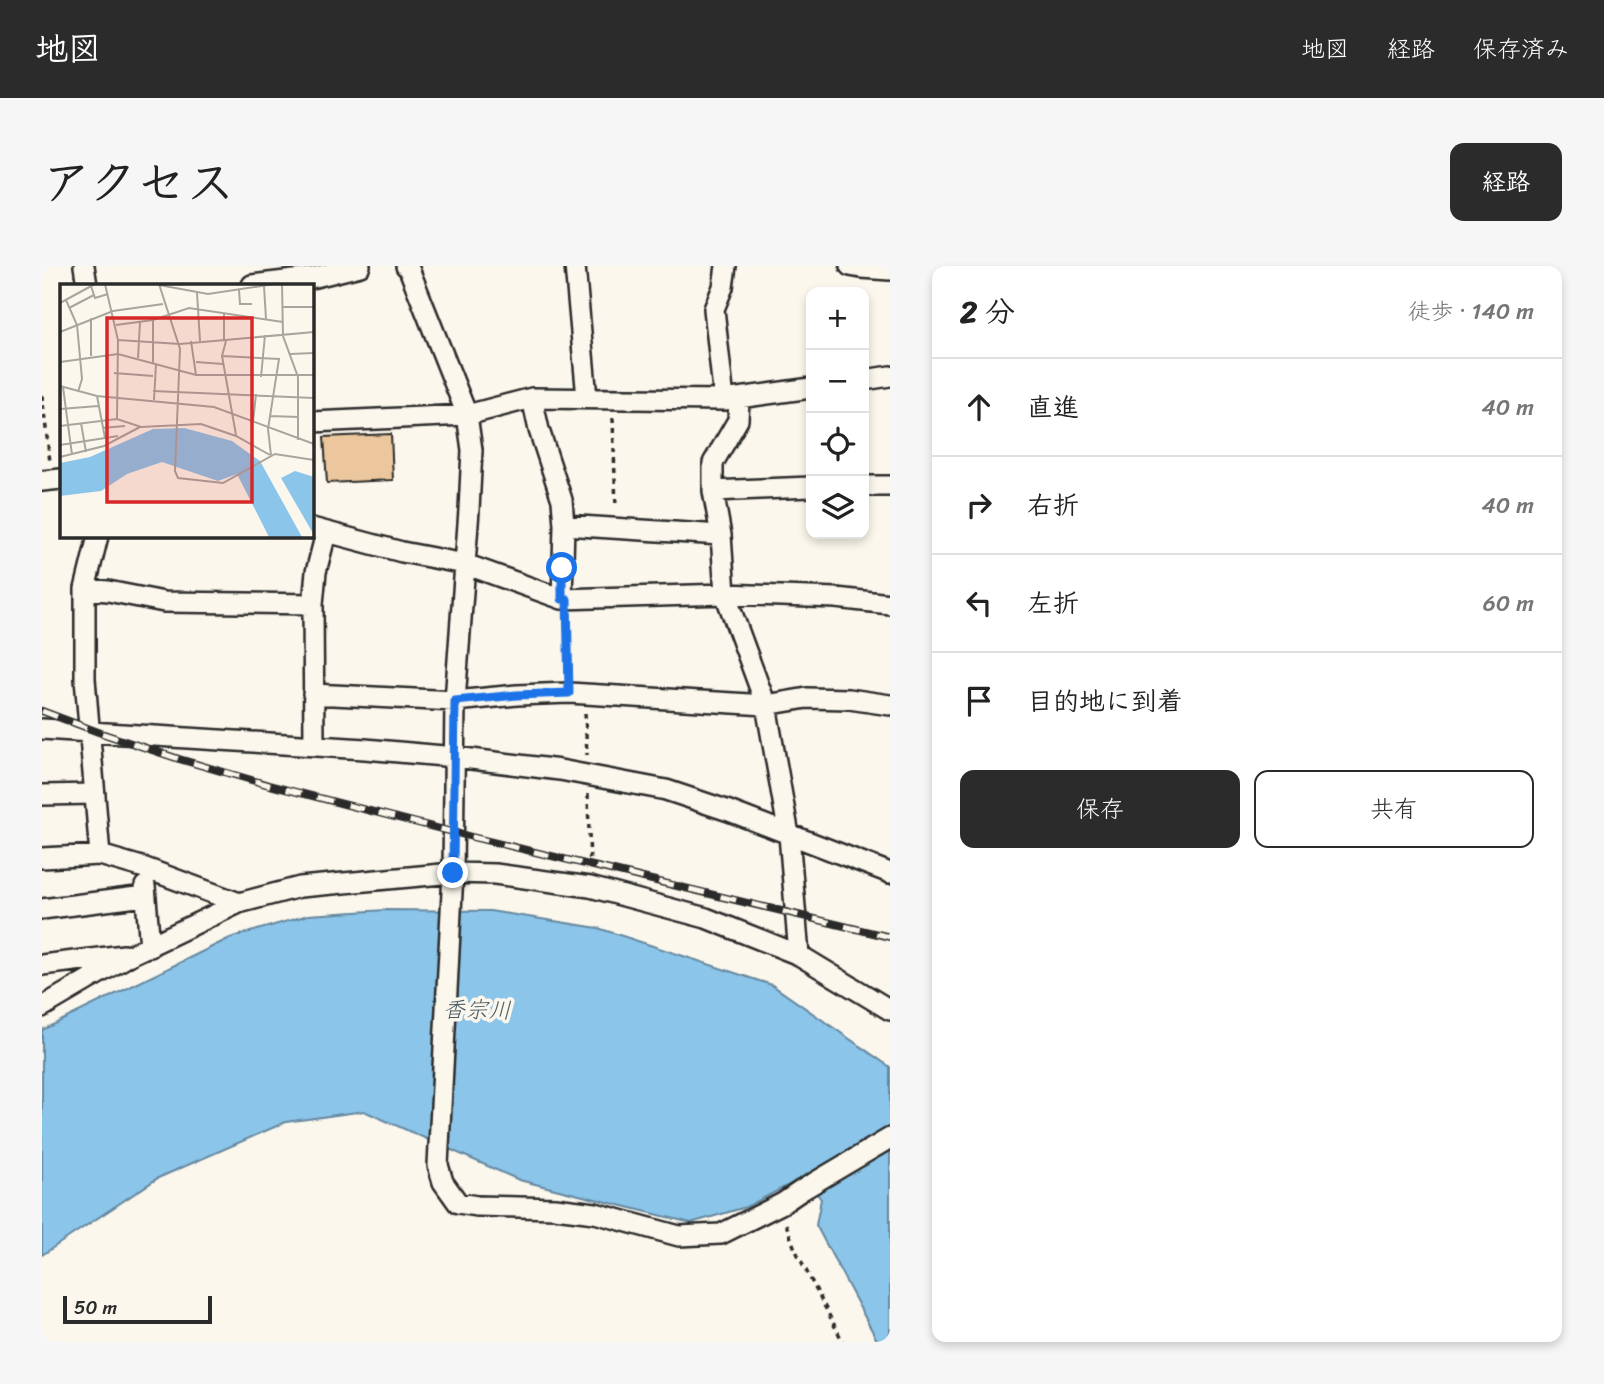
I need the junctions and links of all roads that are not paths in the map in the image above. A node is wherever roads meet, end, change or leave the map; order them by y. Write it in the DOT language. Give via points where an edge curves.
graph roads {
  1 [pos="84,266"];
  2 [pos="360,266"];
  3 [pos="406,266"];
  4 [pos="575,266"];
  5 [pos="726,266"];
  6 [pos="850,266"];
  7 [pos="890,270"];
  8 [pos="311,282"];
  9 [pos="87,284"];
  10 [pos="272,284"];
  11 [pos="890,376"];
  12 [pos="869,379"];
  13 [pos="806,389"];
  14 [pos="532,398"];
  15 [pos="587,398"];
  16 [pos="732,400"];
  17 [pos="467,415"];
  18 [pos="313,422"];
  19 [pos="869,486"];
  20 [pos="890,486"];
  21 [pos="806,487"];
  22 [pos="713,491"];
  23 [pos="564,525"];
  24 [pos="319,530"];
  25 [pos="721,535"];
  26 [pos="98,537"];
  27 [pos="465,564"];
  28 [pos="85,589"];
  29 [pos="725,594"];
  30 [pos="565,599"];
  31 [pos="313,604"];
  32 [pos="890,604"];
  33 [pos="313,694"];
  34 [pos="455,701"];
  35 [pos="766,705"];
  36 [pos="890,705"];
  37 [pos="42,729"];
  38 [pos="89,731"];
  39 [pos="314,745"];
  40 [pos="455,757"];
  41 [pos="94,794"];
  42 [pos="42,795"];
  43 [pos="789,835"];
  44 [pos="100,855"];
  45 [pos="42,858"];
  46 [pos="145,868"];
  47 [pos="890,873"];
  48 [pos="452,883"];
  49 [pos="145,896"];
  50 [pos="239,903"];
  51 [pos="42,909"];
  52 [pos="141,950"];
  53 [pos="799,955"];
  54 [pos="42,965"];
  55 [pos="42,1007"];
  56 [pos="890,1010"];
  57 [pos="890,1138"];
  1 -- 9 [label="street"];
  2 -- 8 [label="street"];
  3 -- 17 [label="street"];
  4 -- 15 [label="street"];
  5 -- 16 [label="street" via="714,309"];
  6 -- 7 [label="street"];
  8 -- 10 [label="street"];
  11 -- 12 [label="street"];
  13 -- 16 [label="street"];
  14 -- 15 [label="street"];
  14 -- 17 [label="street"];
  14 -- 23 [label="street" via="562,500"];
  15 -- 16 [label="street"];
  16 -- 22 [label="street" via="738,420 713,463"];
  17 -- 18 [label="street"];
  17 -- 27 [label="street" via="472,450"];
  19 -- 20 [label="street"];
  21 -- 22 [label="street"];
  22 -- 25 [label="street"];
  23 -- 25 [label="street"];
  23 -- 30 [label="street"];
  24 -- 27 [label="street"];
  24 -- 31 [label="street"];
  25 -- 29 [label="street"];
  26 -- 28 [label="street"];
  27 -- 30 [label="street"];
  27 -- 34 [label="street"];
  28 -- 31 [label="street" via="164,602"];
  28 -- 38 [label="street"];
  29 -- 30 [label="street"];
  29 -- 32 [label="street"];
  29 -- 35 [label="street"];
  31 -- 33 [label="street"];
  33 -- 34 [label="street"];
  33 -- 39 [label="street"];
  34 -- 35 [label="street" via="569,693"];
  34 -- 40 [label="street"];
  35 -- 36 [label="street" via="807,698"];
  35 -- 43 [label="street"];
  37 -- 38 [label="street"];
  38 -- 39 [label="street"];
  38 -- 41 [label="street"];
  39 -- 40 [label="street"];
  40 -- 43 [label="street" via="666,790"];
  40 -- 48 [label="street"];
  41 -- 42 [label="street"];
  41 -- 44 [label="street"];
  43 -- 47 [label="street"];
  43 -- 53 [label="street"];
  44 -- 45 [label="street"];
  44 -- 46 [label="street"];
  46 -- 49 [label="street"];
  46 -- 50 [label="street"];
  48 -- 50 [label="street" via="300,887"];
  48 -- 53 [label="street" via="495,874 590,887 706,918"];
  48 -- 57 [label="street" via="438,1164 443,1182 458,1203 595,1213 679,1236 721,1234 783,1203"];
  49 -- 51 [label="street"];
  49 -- 52 [label="street"];
  50 -- 52 [label="street"];
  52 -- 54 [label="street"];
  52 -- 55 [label="street"];
  53 -- 56 [label="street"];
}
